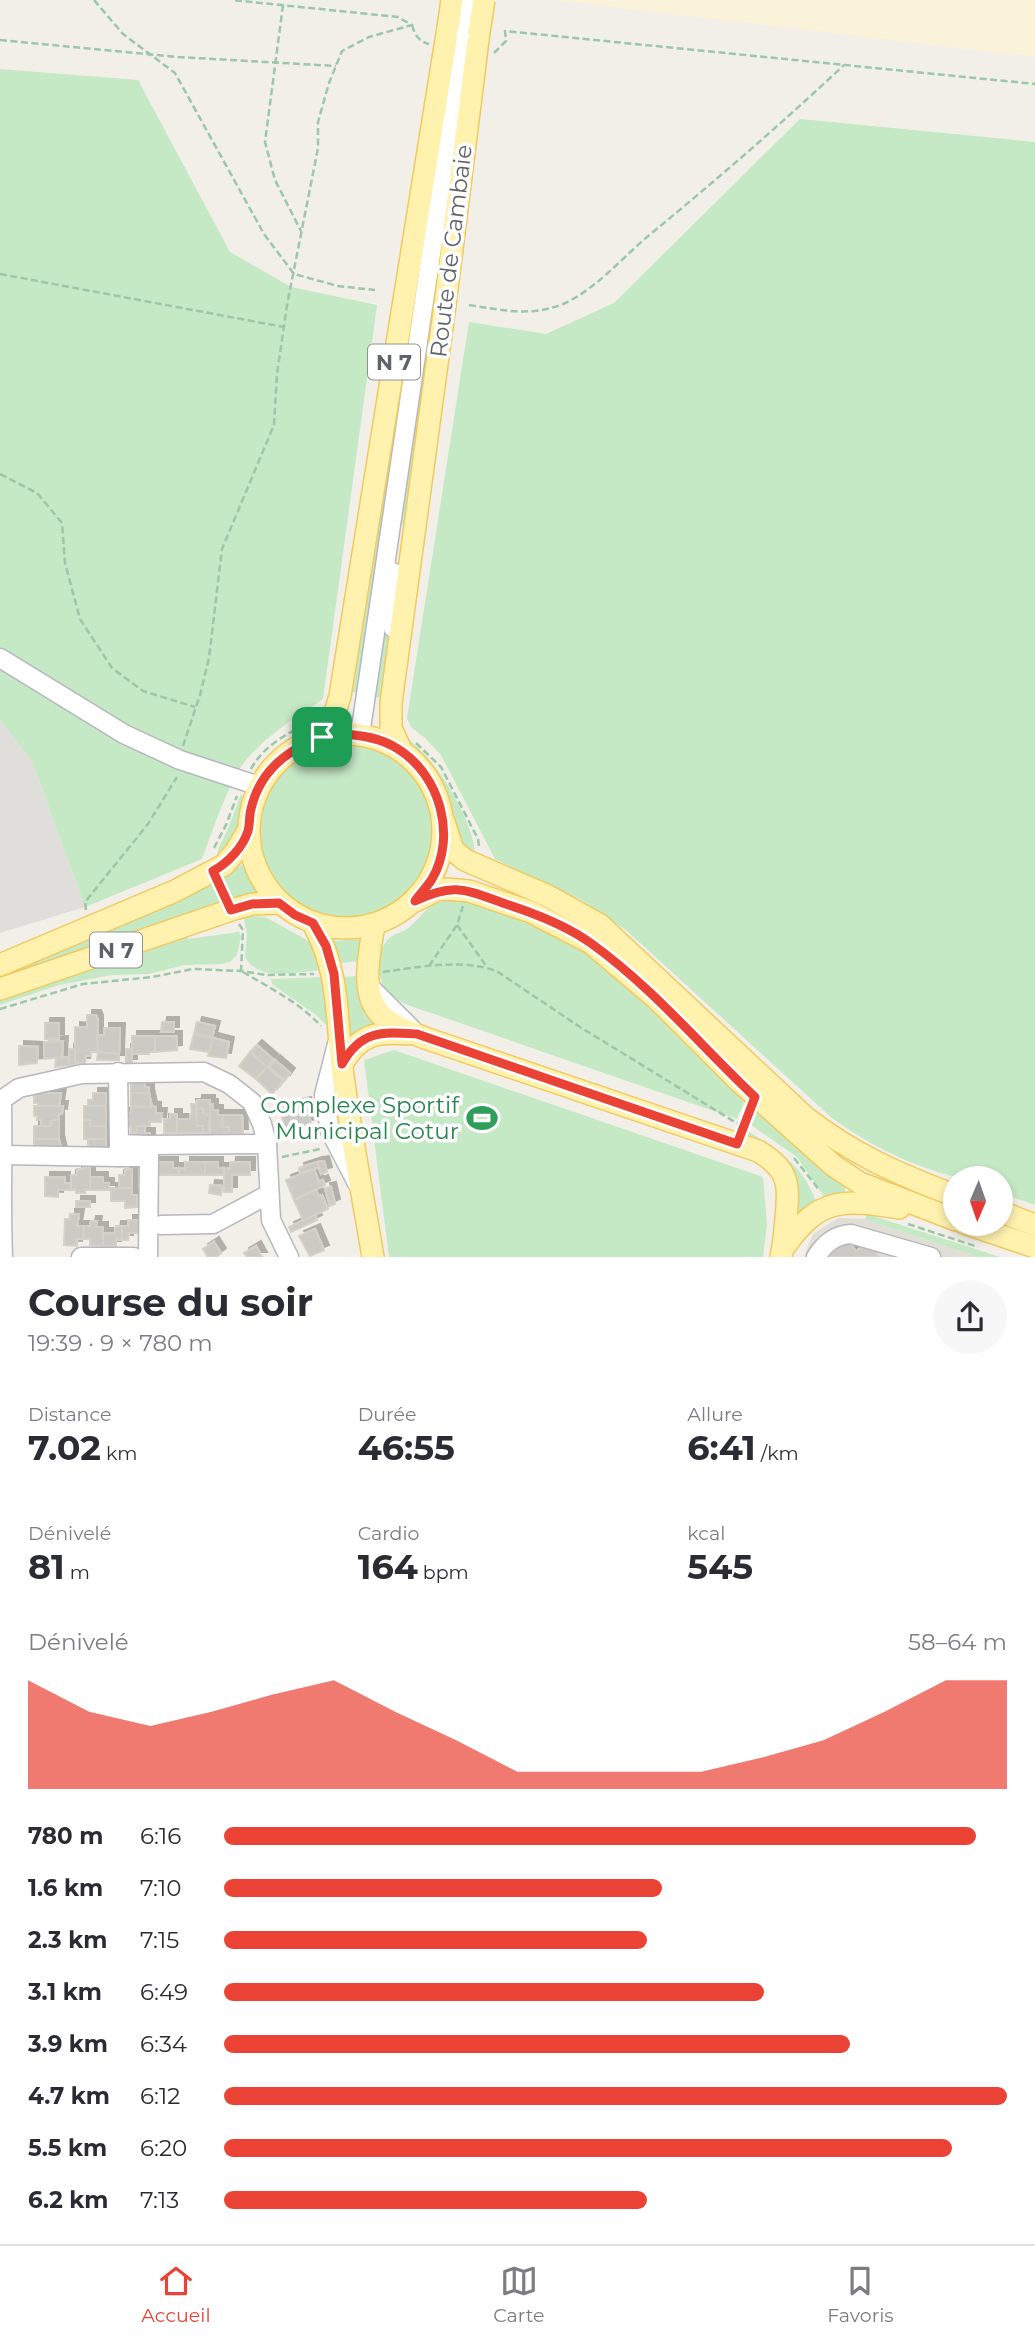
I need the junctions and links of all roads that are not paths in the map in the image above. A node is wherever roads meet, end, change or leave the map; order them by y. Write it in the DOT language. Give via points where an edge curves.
graph roads {
  1 [pos="452,0"];
  2 [pos="468,0"];
  3 [pos="484,0"];
  4 [pos="463,38"];
  5 [pos="391,530"];
  6 [pos="0,659"];
  7 [pos="391,703"];
  8 [pos="319,728"];
  9 [pos="360,735"];
  10 [pos="408,746"];
  11 [pos="249,788"];
  12 [pos="444,822"];
  13 [pos="248,831"];
  14 [pos="415,901"];
  15 [pos="279,903"];
  16 [pos="313,923"];
  17 [pos="374,925"];
  18 [pos="0,965"];
  19 [pos="0,989"];
  20 [pos="339,1034"];
  21 [pos="417,1034"];
  22 [pos="342,1064"];
  23 [pos="118,1072"];
  24 [pos="1,1101"];
  25 [pos="119,1151"];
  26 [pos="148,1151"];
  27 [pos="267,1152"];
  28 [pos="1,1167"];
  29 [pos="943,1191"];
  30 [pos="269,1194"];
  31 [pos="363,1195"];
  32 [pos="932,1213"];
  33 [pos="943,1216"];
  34 [pos="1013,1217"];
  35 [pos="161,1225"];
  36 [pos="1035,1225"];
  37 [pos="1002,1236"];
  38 [pos="1035,1247"];
  39 [pos="782,1252"];
  40 [pos="3,1257"];
  41 [pos="80,1257"];
  42 [pos="109,1257"];
  43 [pos="134,1257"];
  44 [pos="148,1257"];
  45 [pos="289,1257"];
  46 [pos="373,1257"];
  47 [pos="816,1257"];
  48 [pos="931,1257"];
  1 -- 4 [label="main road, Route de Cambaie, bridge"];
  2 -- 4 [label="street, bridge"];
  3 -- 4 [label="main road, Route de Cambaie, bridge"];
  4 -- 5 [label="street"];
  4 -- 7 [label="main road, Route de Cambaie / N 7" via="445,305"];
  4 -- 8 [label="main road, Route de Cambaie / N 7" via="340,696 332,722"];
  5 -- 7 [label="street"];
  5 -- 9 [label="street"];
  6 -- 11 [label="street" via="124,734"];
  7 -- 10 [label="main road, Route de Cambaie" via="391,728"];
  8 -- 9 [label="main road"];
  8 -- 11 [label="main road"];
  9 -- 10 [label="main road"];
  10 -- 12 [label="main road" via="437,794"];
  11 -- 13 [label="main road"];
  12 -- 14 [label="main road" via="442,851 432,878"];
  12 -- 29 [label="main road" via="453,850 465,860 548,896 600,925 804,1117 835,1140 897,1174"];
  13 -- 15 [label="main road" via="253,863"];
  13 -- 18 [label="main road, N 7" via="224,865 213,871"];
  14 -- 17 [label="main road"];
  14 -- 32 [label="main road" via="446,888 469,891 531,912 591,943 834,1166"];
  15 -- 16 [label="main road"];
  15 -- 19 [label="main road, N 7" via="231,910"];
  16 -- 17 [label="main road" via="354,929"];
  16 -- 20 [label="main road" via="334,974"];
  17 -- 21 [label="main road" via="368,962 376,1008 395,1025"];
  20 -- 22 [label="main road"];
  20 -- 31 [label="street" via="324,1095 330,1131"];
  21 -- 22 [label="main road" via="385,1032 368,1037 351,1048"];
  21 -- 39 [label="main road" via="740,1135 782,1170 789,1194"];
  22 -- 31 [label="main road"];
  23 -- 24 [label="street" via="82,1074 19,1088"];
  23 -- 25 [label="street"];
  23 -- 27 [label="street" via="204,1072 229,1084 251,1102 262,1124"];
  24 -- 28 [label="street"];
  25 -- 26 [label="street"];
  25 -- 28 [label="street"];
  26 -- 27 [label="street"];
  26 -- 44 [label="street"];
  27 -- 30 [label="street"];
  28 -- 40 [label="street"];
  30 -- 35 [label="street" via="213,1224"];
  30 -- 45 [label="street" via="271,1220"];
  31 -- 46 [label="main road"];
  32 -- 33 [label="main road"];
  32 -- 39 [label="main road" via="844,1202 799,1225"];
  34 -- 36 [label="main road"];
  37 -- 38 [label="main road"];
  41 -- 42 [label="street"];
  42 -- 43 [label="street"];
  47 -- 48 [label="street" via="831,1239 851,1234"];
}
